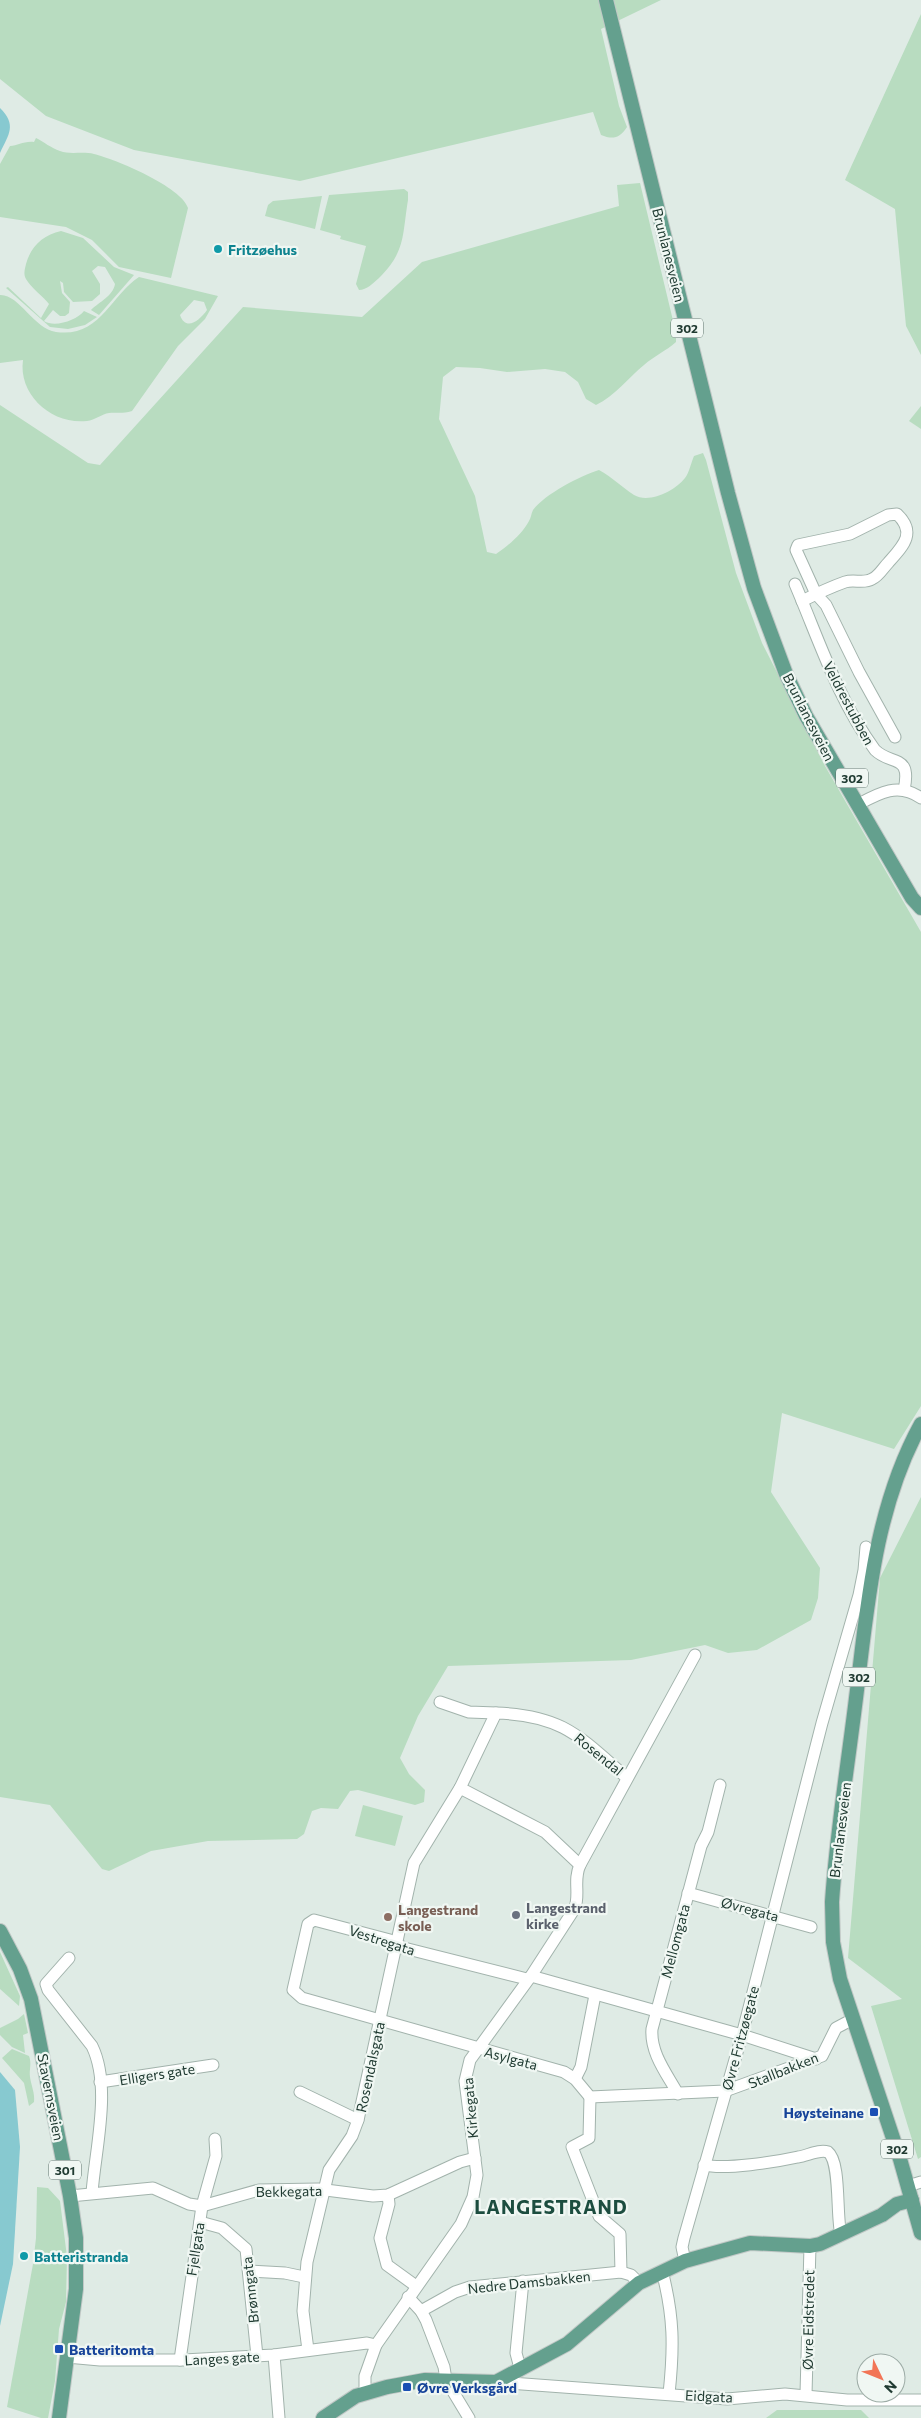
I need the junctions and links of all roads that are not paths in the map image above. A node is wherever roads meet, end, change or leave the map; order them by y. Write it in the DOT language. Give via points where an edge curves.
graph roads {
  1 [pos="606,0"];
  2 [pos="795,584"];
  3 [pos="816,594"];
  4 [pos="802,601"];
  5 [pos="895,737"];
  6 [pos="904,790"];
  7 [pos="921,798"];
  8 [pos="861,803"];
  9 [pos="921,907"];
  10 [pos="921,1424"];
  11 [pos="866,1547"];
  12 [pos="695,1655"];
  13 [pos="440,1702"];
  14 [pos="496,1713"];
  15 [pos="626,1778"];
  16 [pos="720,1785"];
  17 [pos="460,1788"];
  18 [pos="580,1865"];
  19 [pos="688,1893"];
  20 [pos="773,1915"];
  21 [pos="811,1927"];
  22 [pos="0,1931"];
  23 [pos="396,1943"];
  24 [pos="70,1958"];
  25 [pos="529,1977"];
  26 [pos="294,1993"];
  27 [pos="595,1995"];
  28 [pos="656,2011"];
  29 [pos="853,2019"];
  30 [pos="380,2020"];
  31 [pos="742,2035"];
  32 [pos="478,2048"];
  33 [pos="816,2059"];
  34 [pos="213,2065"];
  35 [pos="575,2079"];
  36 [pos="100,2082"];
  37 [pos="725,2091"];
  38 [pos="300,2092"];
  39 [pos="678,2094"];
  40 [pos="590,2097"];
  41 [pos="358,2120"];
  42 [pos="215,2140"];
  43 [pos="475,2158"];
  44 [pos="704,2165"];
  45 [pos="325,2189"];
  46 [pos="914,2189"];
  47 [pos="92,2193"];
  48 [pos="388,2195"];
  49 [pos="70,2196"];
  50 [pos="202,2206"];
  51 [pos="200,2222"];
  52 [pos="921,2233"];
  53 [pos="841,2235"];
  54 [pos="810,2246"];
  55 [pos="685,2261"];
  56 [pos="249,2271"];
  57 [pos="662,2271"];
  58 [pos="621,2272"];
  59 [pos="304,2277"];
  60 [pos="523,2281"];
  61 [pos="639,2283"];
  62 [pos="416,2286"];
  63 [pos="408,2297"];
  64 [pos="421,2311"];
  65 [pos="376,2346"];
  66 [pos="308,2350"];
  67 [pos="274,2355"];
  68 [pos="257,2356"];
  69 [pos="67,2357"];
  70 [pos="180,2360"];
  71 [pos="520,2368"];
  72 [pos="446,2380"];
  73 [pos="496,2382"];
  74 [pos="365,2393"];
  75 [pos="669,2394"];
  76 [pos="806,2394"];
  77 [pos="921,2400"];
  78 [pos="59,2418"];
  79 [pos="279,2418"];
  80 [pos="323,2418"];
  81 [pos="468,2418"];
  1 -- 8 [label="main road, Brunlanesveien / 302" via="754,588 780,653"];
  2 -- 4 [label="street, Veldrestubben"];
  3 -- 3 [label="street, Veldrestubben" via="799,559 798,545 850,534 888,514 897,514 903,520 908,531 906,539 878,575 866,582 844,582"];
  3 -- 4 [label="street, Veldrestubben"];
  3 -- 5 [label="street, Veldrestubben" via="826,605"];
  4 -- 6 [label="street, Veldrestubben" via="830,669 869,742 879,755 893,758 905,771"];
  6 -- 7 [label="street"];
  6 -- 8 [label="street" via="890,789"];
  8 -- 9 [label="main road, Brunlanesveien / 302" via="912,898"];
  10 -- 29 [label="main road, Brunlanesveien / 302" via="893,1490 875,1558 834,1872 834,1949"];
  11 -- 20 [label="street, Øvre Fritzøegate" via="859,1596 822,1723"];
  12 -- 15 [label="street, Rosendal"];
  13 -- 14 [label="street, Rosendal" via="469,1712"];
  14 -- 15 [label="street, Rosendal" via="551,1720 578,1735"];
  14 -- 17 [label="street"];
  15 -- 18 [label="street, Kirkegata"];
  16 -- 19 [label="street, Mellomgata"];
  17 -- 18 [label="street" via="545,1832"];
  17 -- 23 [label="street, Rosendalsgata" via="414,1863"];
  18 -- 25 [label="street, Kirkegata" via="575,1908"];
  19 -- 20 [label="street, Øvregata"];
  19 -- 28 [label="street, Mellomgata"];
  20 -- 21 [label="street, Øvregata"];
  20 -- 31 [label="street, Øvre Fritzøegate"];
  22 -- 49 [label="main road, Stavernsveien / 301" via="31,1999"];
  23 -- 25 [label="street, Vestregata" via="404,1948"];
  23 -- 26 [label="street, Vestregata" via="312,1920 308,1924"];
  23 -- 30 [label="street, Rosendalsgata"];
  24 -- 36 [label="street, Elligers gate" via="49,1980 48,1990 92,2046 98,2057"];
  25 -- 27 [label="street, Vestregata"];
  25 -- 32 [label="street, Kirkegata"];
  26 -- 30 [label="street, Asylgata"];
  27 -- 28 [label="street, Vestregata"];
  27 -- 35 [label="street" via="581,2067"];
  28 -- 31 [label="street, Vestregata"];
  28 -- 39 [label="street, Mellomgata" via="652,2046"];
  29 -- 33 [label="street, Stallbakken" via="836,2028 826,2051"];
  29 -- 46 [label="main road, Brunlanesveien / 302"];
  30 -- 32 [label="street, Asylgata"];
  30 -- 41 [label="street, Rosendalsgata"];
  31 -- 33 [label="street, Vestregata"];
  31 -- 37 [label="street, Øvre Fritzøegate"];
  32 -- 35 [label="street, Asylgata" via="564,2072"];
  32 -- 43 [label="street, Kirkegata" via="467,2068 465,2081"];
  33 -- 37 [label="street, Stallbakken"];
  34 -- 36 [label="street, Elligers gate"];
  35 -- 40 [label="street, Asylgata"];
  36 -- 47 [label="street, Elligers gate" via="100,2143"];
  37 -- 39 [label="street"];
  37 -- 44 [label="street, Øvre Fritzøegate"];
  38 -- 41 [label="street"];
  39 -- 40 [label="street"];
  40 -- 58 [label="street" via="589,2138 572,2147 599,2216 620,2234"];
  41 -- 45 [label="street, Rosendalsgata" via="349,2142 331,2165"];
  42 -- 50 [label="street, Fjellgata" via="216,2156"];
  43 -- 48 [label="street, Bekkegata"];
  43 -- 62 [label="street, Kirkegata" via="476,2185 468,2212"];
  44 -- 53 [label="street" via="720,2167 828,2152 834,2162"];
  44 -- 55 [label="street, Øvre Fritzøegate" via="682,2247"];
  45 -- 48 [label="street, Bekkegata"];
  45 -- 50 [label="street, Bekkegata" via="253,2190"];
  45 -- 59 [label="street, Rosendalsgata"];
  46 -- 52 [label="main road, Brunlanesveien / 302"];
  46 -- 53 [label="main road" via="897,2204"];
  47 -- 49 [label="street"];
  47 -- 50 [label="street" via="153,2188 189,2204"];
  48 -- 62 [label="street" via="389,2204 380,2238 387,2265"];
  49 -- 69 [label="main road, Stavernsveien / 301" via="76,2238 76,2274"];
  50 -- 51 [label="street, Fjellgata"];
  51 -- 56 [label="street, Brønngata" via="222,2228 241,2242 246,2249"];
  51 -- 70 [label="street, Fjellgata"];
  53 -- 54 [label="main road"];
  54 -- 55 [label="main road" via="750,2243"];
  54 -- 76 [label="street, Øvre Eidstredet"];
  55 -- 57 [label="main road"];
  56 -- 59 [label="street"];
  56 -- 68 [label="street, Brønngata"];
  57 -- 61 [label="main road"];
  57 -- 75 [label="street" via="672,2315 674,2350"];
  58 -- 60 [label="street, Nedre Damsbakken"];
  58 -- 61 [label="street" via="631,2275"];
  59 -- 66 [label="street, Rosendalsgata" via="303,2311"];
  60 -- 64 [label="street, Nedre Damsbakken" via="464,2288"];
  60 -- 71 [label="street" via="516,2353"];
  61 -- 71 [label="main road" via="567,2344"];
  62 -- 63 [label="street, Kirkegata"];
  63 -- 64 [label="street"];
  63 -- 65 [label="street, Kirkegata"];
  64 -- 72 [label="street" via="444,2367"];
  65 -- 66 [label="street, Langes gate" via="367,2343"];
  65 -- 74 [label="street, Kirkegata" via="365,2376"];
  66 -- 67 [label="street, Langes gate"];
  67 -- 68 [label="street, Langes gate"];
  67 -- 79 [label="street"];
  68 -- 70 [label="street, Langes gate"];
  69 -- 70 [label="street, Langes gate"];
  69 -- 78 [label="main road, Stavernsveien / 301"];
  71 -- 73 [label="main road"];
  72 -- 73 [label="main road"];
  72 -- 74 [label="main road" via="425,2380"];
  72 -- 81 [label="street"];
  73 -- 75 [label="street, Eidgata"];
  74 -- 80 [label="main road"];
  75 -- 76 [label="street, Eidgata" via="728,2399"];
  76 -- 77 [label="street, Eidgata" via="847,2400"];
}
